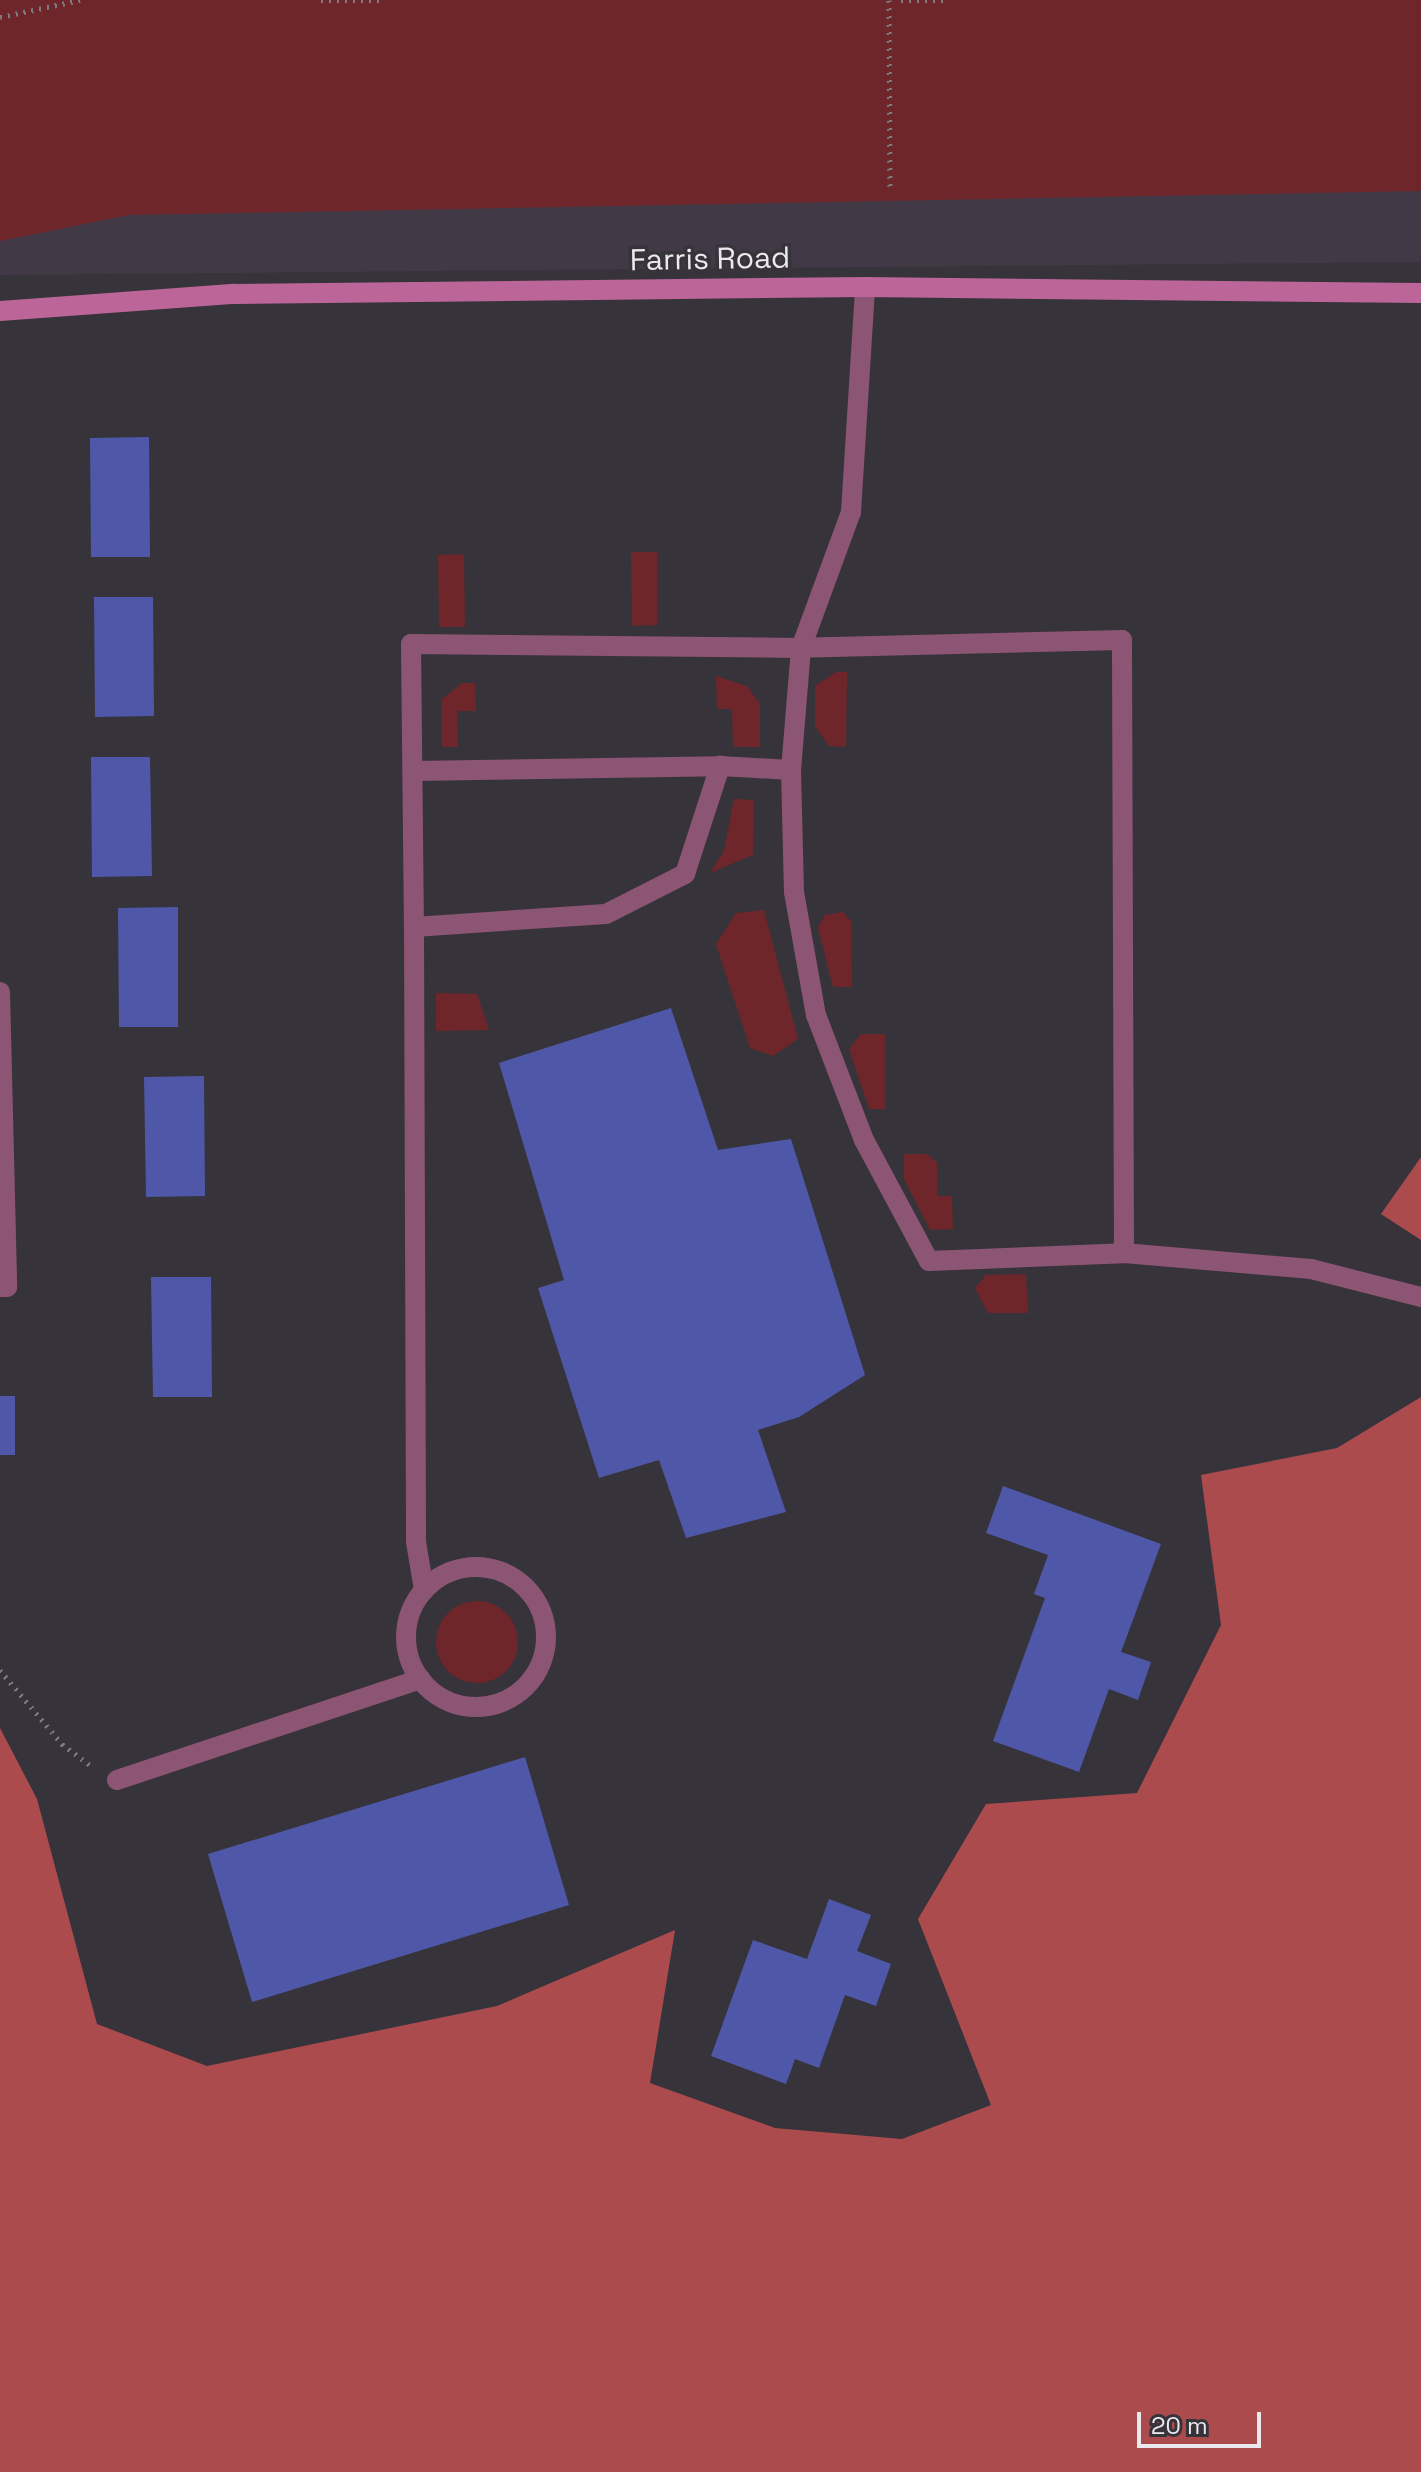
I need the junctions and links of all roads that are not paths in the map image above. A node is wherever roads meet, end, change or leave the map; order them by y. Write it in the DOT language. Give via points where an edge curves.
graph roads {
  1 [pos="865,287"];
  2 [pos="1421,293"];
  3 [pos="0,311"];
  4 [pos="801,648"];
  5 [pos="720,766"];
  6 [pos="791,770"];
  7 [pos="414,771"];
  8 [pos="414,927"];
  9 [pos="0,992"];
  10 [pos="1124,1253"];
  11 [pos="0,1287"];
  12 [pos="1421,1297"];
  13 [pos="424,1590"];
  14 [pos="421,1679"];
  15 [pos="117,1780"];
  1 -- 2 [label="street, Farris Road"];
  1 -- 3 [label="street, Farris Road" via="234,294"];
  1 -- 4 [label="street" via="851,512"];
  4 -- 6 [label="street"];
  4 -- 7 [label="street" via="411,644"];
  4 -- 10 [label="street" via="1122,640"];
  5 -- 6 [label="street"];
  5 -- 7 [label="street"];
  5 -- 8 [label="street" via="685,874 606,914"];
  6 -- 10 [label="street" via="794,892 816,1015 851,1113 929,1261"];
  7 -- 8 [label="street"];
  8 -- 13 [label="street" via="416,1542"];
  9 -- 11 [label="street" via="7,1287"];
  10 -- 12 [label="street" via="1311,1269"];
  13 -- 14 [label="street" via="407,1624 406,1648"];
  13 -- 14 [label="street" via="451,1570 499,1569 536,1599 546,1644 529,1684 490,1706 446,1701"];
  14 -- 15 [label="street"];
}
